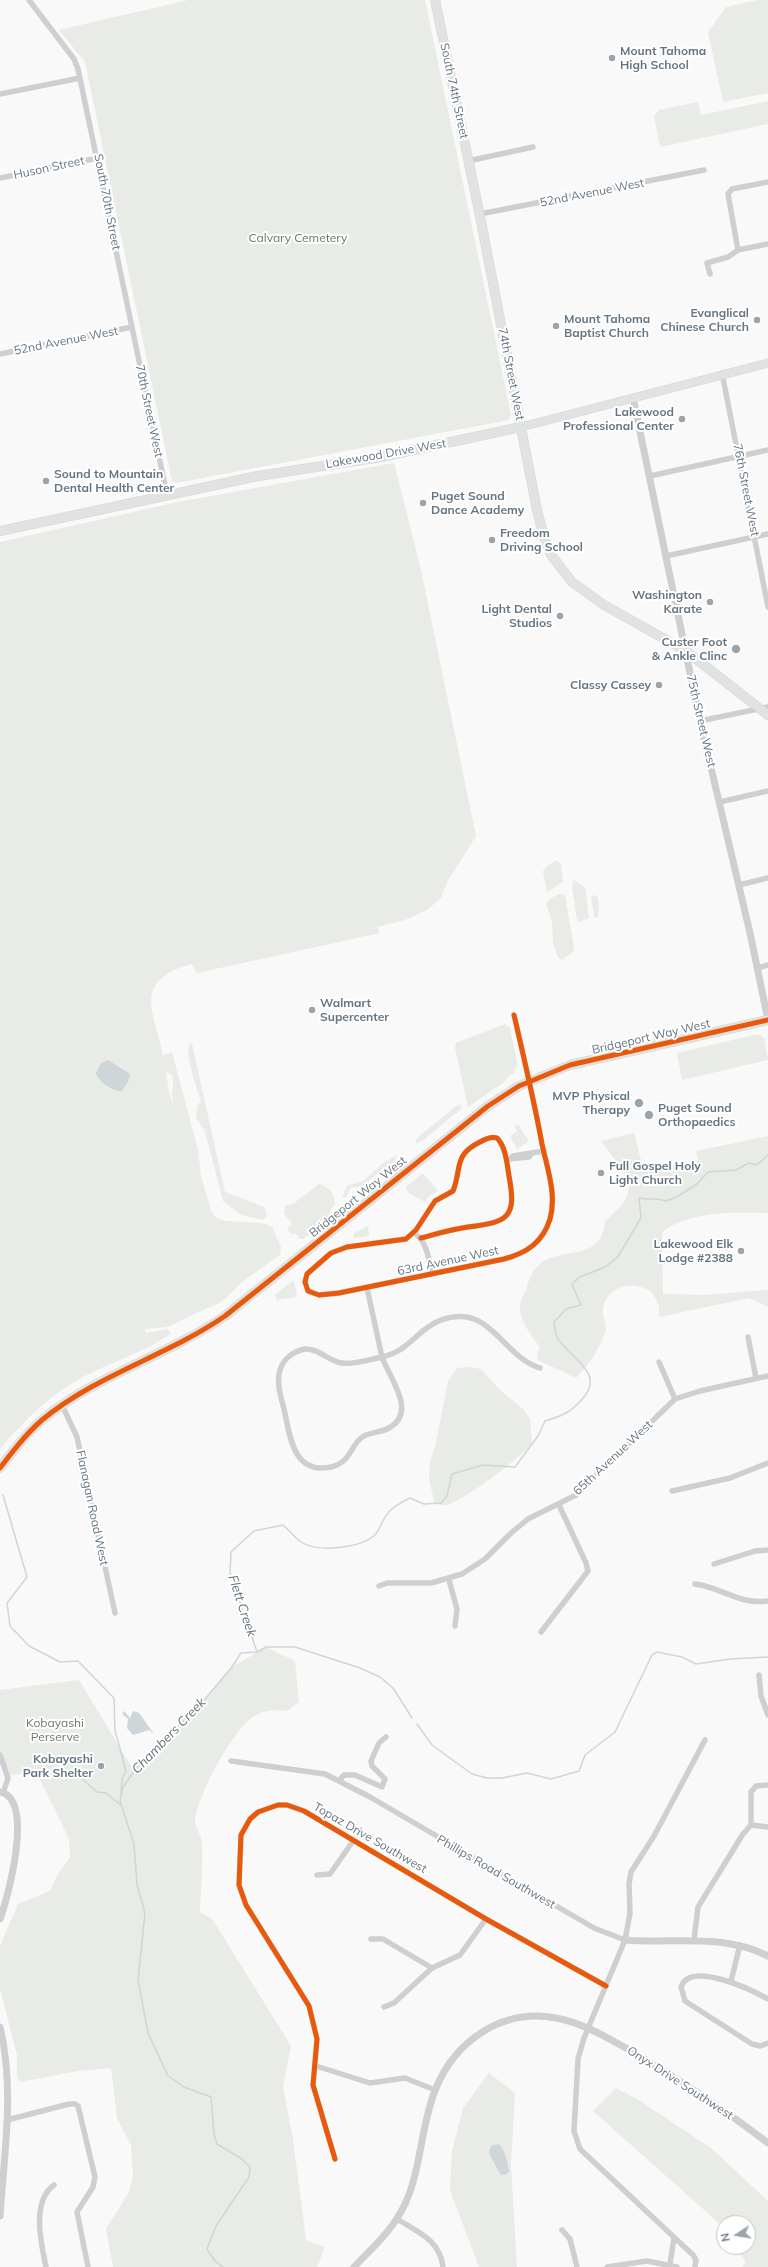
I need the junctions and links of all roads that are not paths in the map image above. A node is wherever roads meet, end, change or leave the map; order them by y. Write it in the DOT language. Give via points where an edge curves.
graph roads {
  1 [pos="29,0"];
  2 [pos="434,0"];
  3 [pos="80,78"];
  4 [pos="0,94"];
  5 [pos="534,147"];
  6 [pos="98,158"];
  7 [pos="468,161"];
  8 [pos="704,170"];
  9 [pos="0,178"];
  10 [pos="768,182"];
  11 [pos="473,183"];
  12 [pos="480,214"];
  13 [pos="768,244"];
  14 [pos="738,250"];
  15 [pos="710,274"];
  16 [pos="132,327"];
  17 [pos="0,354"];
  18 [pos="768,363"];
  19 [pos="722,373"];
  20 [pos="633,398"];
  21 [pos="521,427"];
  22 [pos="768,450"];
  23 [pos="739,457"];
  24 [pos="650,476"];
  25 [pos="167,495"];
  26 [pos="0,530"];
  27 [pos="768,534"];
  28 [pos="755,537"];
  29 [pos="666,556"];
  30 [pos="768,608"];
  31 [pos="686,651"];
  32 [pos="764,708"];
  33 [pos="768,715"];
  34 [pos="700,721"];
  35 [pos="768,791"];
  36 [pos="720,802"];
  37 [pos="768,878"];
  38 [pos="739,885"];
  39 [pos="768,965"];
  40 [pos="758,968"];
  41 [pos="514,1015"];
  42 [pos="768,1020"];
  43 [pos="530,1081"];
  44 [pos="544,1151"];
  45 [pos="508,1159"];
  46 [pos="414,1233"];
  47 [pos="421,1238"];
  48 [pos="432,1274"];
  49 [pos="366,1288"];
  50 [pos="748,1337"];
  51 [pos="382,1357"];
  52 [pos="659,1362"];
  53 [pos="540,1368"];
  54 [pos="768,1376"];
  55 [pos="756,1378"];
  56 [pos="675,1399"];
  57 [pos="62,1405"];
  58 [pos="768,1463"];
  59 [pos="0,1468"];
  60 [pos="672,1491"];
  61 [pos="559,1505"];
  62 [pos="768,1550"];
  63 [pos="714,1564"];
  64 [pos="449,1580"];
  65 [pos="695,1584"];
  66 [pos="379,1586"];
  67 [pos="768,1600"];
  68 [pos="115,1612"];
  69 [pos="455,1626"];
  70 [pos="541,1632"];
  71 [pos="759,1675"];
  72 [pos="768,1715"];
  73 [pos="386,1737"];
  74 [pos="705,1740"];
  75 [pos="0,1755"];
  76 [pos="231,1761"];
  77 [pos="339,1781"];
  78 [pos="768,1785"];
  79 [pos="2,1792"];
  80 [pos="751,1825"];
  81 [pos="768,1827"];
  82 [pos="354,1841"];
  83 [pos="317,1875"];
  84 [pos="0,1918"];
  85 [pos="486,1919"];
  86 [pos="371,1939"];
  87 [pos="625,1940"];
  88 [pos="694,1940"];
  89 [pos="740,1945"];
  90 [pos="768,1956"];
  91 [pos="432,1968"];
  92 [pos="731,1981"];
  93 [pos="606,1986"];
  94 [pos="768,2000"];
  95 [pos="384,2007"];
  96 [pos="0,2027"];
  97 [pos="588,2028"];
  98 [pos="768,2043"];
  99 [pos="316,2066"];
  100 [pos="435,2090"];
  101 [pos="8,2120"];
  102 [pos="768,2143"];
  103 [pos="335,2159"];
  104 [pos="54,2185"];
  105 [pos="1,2199"];
  106 [pos="0,2216"];
  107 [pos="397,2220"];
  108 [pos="562,2230"];
  109 [pos="674,2238"];
  110 [pos="670,2264"];
  111 [pos="46,2267"];
  112 [pos="88,2267"];
  113 [pos="354,2267"];
  114 [pos="443,2267"];
  115 [pos="577,2267"];
  116 [pos="607,2267"];
  117 [pos="677,2267"];
  118 [pos="695,2267"];
  1 -- 3 [label="street, South 70th Street" via="74,59"];
  2 -- 7 [label="main road, South 74th Street"];
  3 -- 4 [label="street"];
  3 -- 6 [label="street, South 70th Street"];
  5 -- 7 [label="street"];
  6 -- 9 [label="street, Huson Street"];
  6 -- 16 [label="street, South 70th Street"];
  7 -- 11 [label="main road, South 74th Street"];
  8 -- 12 [label="street, 52nd Avenue West"];
  10 -- 14 [label="street" via="732,189 729,192 728,205"];
  11 -- 12 [label="main road, 74th Street West"];
  12 -- 21 [label="main road, 74th Street West"];
  13 -- 14 [label="street"];
  14 -- 15 [label="street" via="728,257 707,263"];
  16 -- 17 [label="street, 52nd Avenue West"];
  16 -- 25 [label="street, 70th Street West"];
  18 -- 19 [label="main road, Lakewood Drive West"];
  19 -- 20 [label="main road, Lakewood Drive West"];
  19 -- 23 [label="street, 76th Street West"];
  20 -- 21 [label="main road, Lakewood Drive West"];
  20 -- 24 [label="street, 75th Street West"];
  21 -- 25 [label="main road, Lakewood Drive West" via="403,452 258,476"];
  21 -- 31 [label="main road, 74th Street West" via="542,530 556,563 583,592"];
  22 -- 23 [label="street"];
  23 -- 24 [label="street"];
  23 -- 28 [label="street, 76th Street West"];
  24 -- 29 [label="street, 75th Street West"];
  25 -- 26 [label="main road, Lakewood Drive West"];
  27 -- 28 [label="street"];
  28 -- 29 [label="street"];
  28 -- 30 [label="street, 76th Street West"];
  29 -- 31 [label="street, 75th Street West"];
  31 -- 32 [label="main road, 74th Street West"];
  31 -- 34 [label="street, 75th Street West"];
  32 -- 33 [label="main road, 74th Street West"];
  32 -- 34 [label="street"];
  34 -- 36 [label="street, 75th Street West"];
  35 -- 36 [label="street"];
  36 -- 38 [label="street, 75th Street West"];
  37 -- 38 [label="street"];
  38 -- 40 [label="street, 75th Street West"];
  39 -- 40 [label="street"];
  40 -- 42 [label="street, 75th Street West"];
  41 -- 43 [label="street"];
  42 -- 43 [label="main road, Bridgeport Way West" via="570,1065"];
  43 -- 44 [label="street"];
  43 -- 57 [label="main road, Bridgeport Way West" via="488,1106 225,1316 197,1334 94,1385"];
  44 -- 45 [label="street"];
  44 -- 48 [label="street, 63rd Avenue West" via="552,1191 552,1211 544,1233 532,1247 504,1259"];
  45 -- 46 [label="street" via="500,1141 492,1137 468,1149 461,1158 453,1191 433,1204"];
  45 -- 47 [label="street" via="513,1199 502,1219 489,1225 462,1228"];
  46 -- 47 [label="street"];
  46 -- 49 [label="street, 63rd Avenue West" via="400,1240 337,1250 309,1271 305,1277 305,1284 310,1293 319,1295"];
  47 -- 48 [label="street"];
  48 -- 49 [label="street, 63rd Avenue West"];
  49 -- 51 [label="street"];
  50 -- 55 [label="street"];
  51 -- 51 [label="street" via="401,1398 402,1409 395,1422 387,1429 362,1437 348,1457 336,1465 315,1467 303,1460 295,1452 291,1442 280,1390 279,1374 284,1362 294,1353 307,1349 342,1363"];
  51 -- 53 [label="street" via="404,1348 436,1322 449,1318 464,1318 484,1323 518,1356"];
  52 -- 56 [label="street"];
  54 -- 55 [label="street, 65th Avenue West"];
  55 -- 56 [label="street, 65th Avenue West"];
  56 -- 61 [label="street, 65th Avenue West" via="576,1495"];
  57 -- 59 [label="main road, Bridgeport Way West" via="28,1433"];
  57 -- 68 [label="street, Flanagan Road West" via="77,1437"];
  58 -- 60 [label="street" via="730,1478"];
  61 -- 64 [label="street, 65th Avenue West" via="528,1519 485,1559"];
  61 -- 70 [label="street" via="588,1571"];
  62 -- 63 [label="street" via="755,1551"];
  64 -- 66 [label="street, 65th Avenue West" via="421,1584 388,1583"];
  64 -- 69 [label="street" via="457,1609"];
  65 -- 67 [label="street" via="711,1587 738,1599"];
  71 -- 72 [label="street" via="761,1696"];
  73 -- 77 [label="street" via="371,1761 372,1766 385,1779 382,1787 350,1774 344,1775"];
  74 -- 87 [label="street" via="654,1836 631,1872 630,1913"];
  75 -- 79 [label="street" via="8,1778"];
  76 -- 77 [label="street, Phillips Road Southwest" via="325,1774"];
  77 -- 87 [label="street, Phillips Road Southwest" via="594,1928"];
  78 -- 80 [label="street" via="756,1786 751,1792"];
  79 -- 84 [label="street" via="10,1798 15,1807 17,1836 13,1876"];
  80 -- 81 [label="street"];
  80 -- 88 [label="street" via="698,1907"];
  82 -- 83 [label="street" via="330,1874"];
  82 -- 85 [label="street, Topaz Drive Southwest"];
  82 -- 99 [label="street, Topaz Drive Southwest" via="304,1811 287,1805 278,1805 258,1812 250,1819 242,1835 238,1877 241,1895 309,2006 317,2039"];
  85 -- 91 [label="street" via="464,1952"];
  85 -- 93 [label="street, Topaz Drive Southwest"];
  86 -- 91 [label="street" via="383,1939"];
  87 -- 88 [label="street, Phillips Road Southwest"];
  87 -- 93 [label="street"];
  88 -- 89 [label="street, Phillips Road Southwest"];
  89 -- 90 [label="street, Phillips Road Southwest"];
  89 -- 92 [label="street"];
  91 -- 95 [label="street" via="394,2003"];
  92 -- 94 [label="street"];
  92 -- 98 [label="street" via="690,1978 681,1985 681,1993 685,2001 752,2044 760,2046"];
  93 -- 97 [label="street"];
  96 -- 101 [label="street" via="8,2070"];
  97 -- 100 [label="street, Onyx Drive Southwest" via="555,2017 531,2016 488,2028 471,2039 454,2056"];
  97 -- 102 [label="street, Onyx Drive Southwest" via="697,2091"];
  97 -- 109 [label="street" via="576,2066 574,2123 580,2149"];
  99 -- 100 [label="street" via="370,2083 405,2078"];
  99 -- 103 [label="street, Topaz Drive Southwest" via="313,2085"];
  100 -- 107 [label="street, Onyx Drive Southwest" via="408,2197"];
  101 -- 105 [label="street"];
  101 -- 112 [label="street" via="71,2104 78,2105 95,2177 93,2187 77,2212"];
  104 -- 111 [label="street" via="44,2196 41,2209"];
  105 -- 106 [label="street"];
  107 -- 113 [label="street, Onyx Drive Southwest"];
  107 -- 114 [label="street" via="435,2244 441,2255"];
  108 -- 115 [label="street" via="570,2238"];
  109 -- 110 [label="street"];
  109 -- 118 [label="street" via="693,2255 696,2260"];
  110 -- 116 [label="street" via="646,2261"];
  110 -- 117 [label="street"];
}
